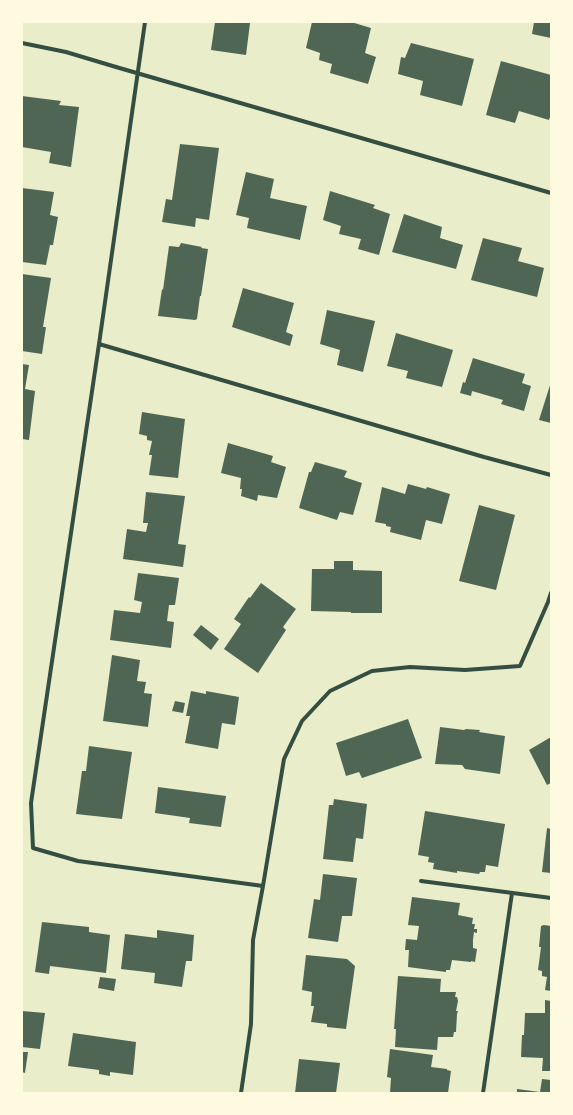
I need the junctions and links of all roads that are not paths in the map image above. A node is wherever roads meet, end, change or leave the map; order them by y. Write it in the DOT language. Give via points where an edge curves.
graph roads {
  1 [pos="145,22"];
  2 [pos="22,43"];
  3 [pos="138,73"];
  4 [pos="551,192"];
  5 [pos="99,344"];
  6 [pos="551,475"];
  7 [pos="551,593"];
  8 [pos="421,881"];
  9 [pos="263,886"];
  10 [pos="512,893"];
  11 [pos="551,898"];
  12 [pos="241,1093"];
  13 [pos="484,1093"];
  1 -- 3 [label="street"];
  2 -- 3 [label="street" via="66,52"];
  3 -- 4 [label="street"];
  3 -- 5 [label="street"];
  5 -- 6 [label="street"];
  5 -- 9 [label="street" via="32,802 33,848 78,861"];
  7 -- 9 [label="street" via="520,666 465,670 410,667 372,671 330,691 302,721 284,759"];
  8 -- 10 [label="street"];
  9 -- 12 [label="street" via="253,940 251,1024"];
  10 -- 11 [label="street"];
  10 -- 13 [label="street"];
}
